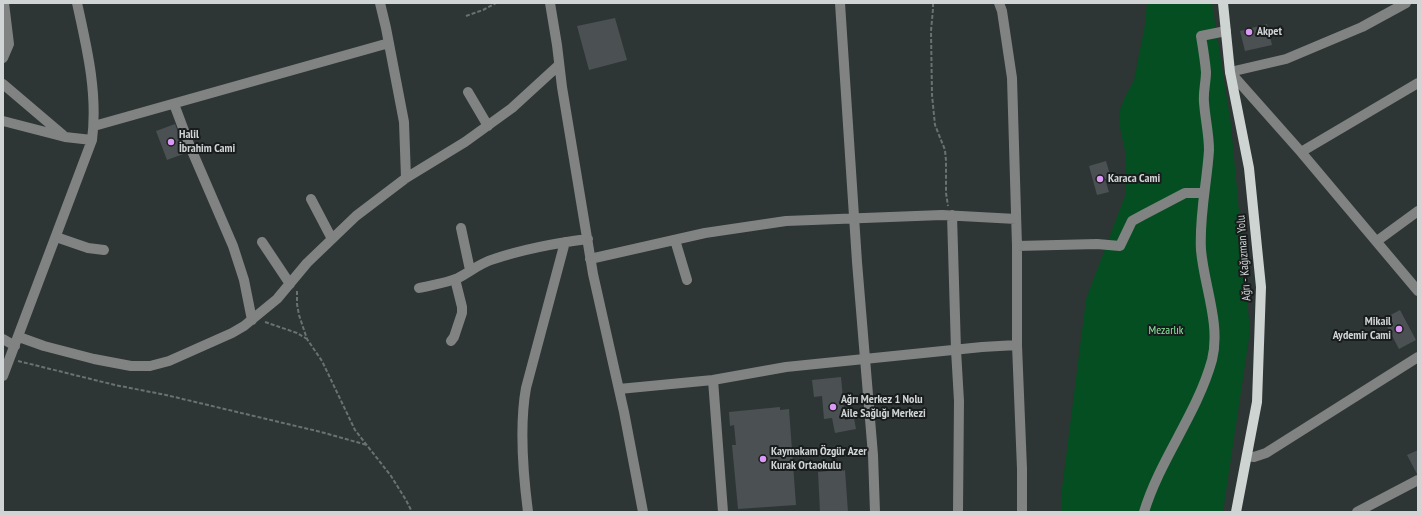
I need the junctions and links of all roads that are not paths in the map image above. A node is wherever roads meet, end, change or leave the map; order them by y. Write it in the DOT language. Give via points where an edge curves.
graph roads {
  1 [pos="4,3"];
  2 [pos="77,3"];
  3 [pos="380,3"];
  4 [pos="550,3"];
  5 [pos="840,3"];
  6 [pos="999,3"];
  7 [pos="1222,3"];
  8 [pos="1406,3"];
  9 [pos="1226,31"];
  10 [pos="389,43"];
  11 [pos="3,58"];
  12 [pos="560,65"];
  13 [pos="1230,72"];
  14 [pos="1418,83"];
  15 [pos="3,84"];
  16 [pos="468,92"];
  17 [pos="174,104"];
  18 [pos="3,122"];
  19 [pos="94,126"];
  20 [pos="488,126"];
  21 [pos="65,137"];
  22 [pos="92,140"];
  23 [pos="1301,152"];
  24 [pos="406,178"];
  25 [pos="1204,193"];
  26 [pos="311,199"];
  27 [pos="1418,211"];
  28 [pos="950,215"];
  29 [pos="854,217"];
  30 [pos="1016,219"];
  31 [pos="461,228"];
  32 [pos="56,237"];
  33 [pos="588,239"];
  34 [pos="332,240"];
  35 [pos="675,240"];
  36 [pos="1377,241"];
  37 [pos="262,242"];
  38 [pos="565,242"];
  39 [pos="1017,246"];
  40 [pos="104,250"];
  41 [pos="590,259"];
  42 [pos="470,270"];
  43 [pos="455,279"];
  44 [pos="686,280"];
  45 [pos="294,287"];
  46 [pos="419,288"];
  47 [pos="1418,291"];
  48 [pos="252,320"];
  49 [pos="3,339"];
  50 [pos="451,341"];
  51 [pos="17,342"];
  52 [pos="1018,345"];
  53 [pos="956,350"];
  54 [pos="1418,357"];
  55 [pos="865,359"];
  56 [pos="3,376"];
  57 [pos="714,380"];
  58 [pos="619,389"];
  59 [pos="1247,456"];
  60 [pos="1418,480"];
  61 [pos="528,512"];
  62 [pos="643,512"];
  63 [pos="723,512"];
  64 [pos="876,512"];
  65 [pos="958,512"];
  66 [pos="1022,512"];
  67 [pos="1144,512"];
  68 [pos="1236,512"];
  69 [pos="1357,512"];
  1 -- 11 [label="street" via="9,44"];
  2 -- 19 [label="street" via="92,81"];
  3 -- 10 [label="street"];
  4 -- 12 [label="street"];
  5 -- 29 [label="street"];
  6 -- 30 [label="street" via="1012,78"];
  7 -- 9 [label="main road, Ağrı - Kağızman Yolu"];
  8 -- 13 [label="street" via="1362,26 1286,59"];
  9 -- 13 [label="main road, Ağrı - Kağızman Yolu"];
  9 -- 25 [label="street" via="1202,36 1206,72 1204,102 1209,150"];
  10 -- 17 [label="street"];
  10 -- 24 [label="street" via="404,122"];
  12 -- 20 [label="street"];
  12 -- 33 [label="street"];
  13 -- 23 [label="street"];
  13 -- 59 [label="main road, Ağrı - Kağızman Yolu" via="1249,168 1261,287 1257,402"];
  14 -- 23 [label="street"];
  15 -- 21 [label="street"];
  16 -- 20 [label="street"];
  17 -- 19 [label="street"];
  17 -- 48 [label="street" via="233,246 246,286"];
  18 -- 21 [label="street"];
  19 -- 22 [label="street"];
  20 -- 24 [label="street"];
  21 -- 22 [label="street"];
  22 -- 32 [label="street"];
  23 -- 36 [label="street"];
  24 -- 34 [label="street" via="356,216"];
  25 -- 39 [label="street" via="1185,193 1132,221 1120,246"];
  25 -- 67 [label="street" via="1201,250 1214,328 1212,360 1200,392 1162,467"];
  26 -- 34 [label="street"];
  27 -- 36 [label="street"];
  28 -- 29 [label="street"];
  28 -- 30 [label="street"];
  28 -- 53 [label="street"];
  29 -- 35 [label="street" via="786,221 704,233"];
  29 -- 55 [label="street"];
  30 -- 39 [label="street"];
  31 -- 42 [label="street"];
  32 -- 40 [label="street"];
  32 -- 51 [label="street"];
  33 -- 38 [label="street"];
  33 -- 41 [label="street"];
  34 -- 45 [label="street" via="307,263"];
  35 -- 41 [label="street"];
  35 -- 44 [label="street"];
  36 -- 47 [label="street"];
  37 -- 45 [label="street"];
  38 -- 42 [label="street" via="494,259"];
  38 -- 61 [label="street" via="522,409 524,485"];
  39 -- 52 [label="street"];
  41 -- 58 [label="street"];
  42 -- 43 [label="street"];
  43 -- 46 [label="street"];
  43 -- 50 [label="street" via="462,314"];
  45 -- 48 [label="street"];
  48 -- 51 [label="street" via="169,361 150,366 131,366"];
  49 -- 51 [label="street"];
  51 -- 56 [label="street"];
  52 -- 53 [label="street"];
  52 -- 66 [label="street"];
  53 -- 55 [label="street"];
  53 -- 65 [label="street" via="960,401"];
  54 -- 59 [label="street" via="1266,453 1254,457"];
  55 -- 57 [label="street" via="786,367"];
  55 -- 64 [label="street"];
  57 -- 58 [label="street"];
  57 -- 63 [label="street"];
  58 -- 62 [label="street"];
  59 -- 68 [label="main road, Ağrı - Kağızman Yolu"];
  60 -- 69 [label="street"];
}
